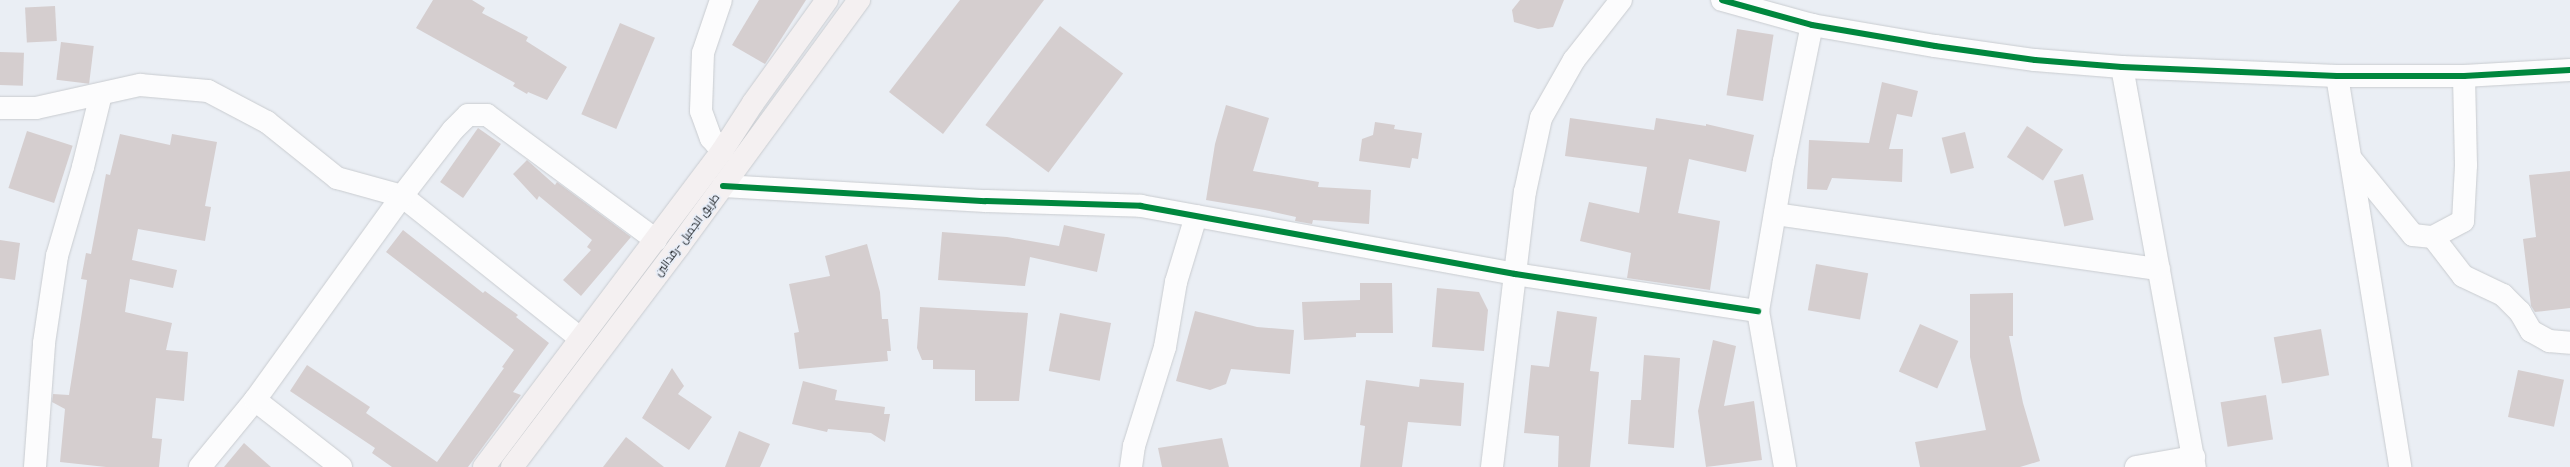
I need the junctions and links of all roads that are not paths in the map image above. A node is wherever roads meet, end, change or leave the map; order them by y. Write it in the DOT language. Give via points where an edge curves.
graph roads {
  1 [pos="721,0"];
  2 [pos="827,0"];
  3 [pos="859,0"];
  4 [pos="1621,0"];
  5 [pos="1722,0"];
  6 [pos="1812,25"];
  7 [pos="2122,67"];
  8 [pos="2570,70"];
  9 [pos="2337,76"];
  10 [pos="2464,76"];
  11 [pos="101,94"];
  12 [pos="0,108"];
  13 [pos="722,151"];
  14 [pos="2350,159"];
  15 [pos="723,186"];
  16 [pos="402,196"];
  17 [pos="1775,214"];
  18 [pos="1196,216"];
  19 [pos="2433,237"];
  20 [pos="656,240"];
  21 [pos="2159,269"];
  22 [pos="1515,274"];
  23 [pos="1758,312"];
  24 [pos="580,338"];
  25 [pos="2570,343"];
  26 [pos="255,400"];
  27 [pos="2194,462"];
  28 [pos="35,467"];
  29 [pos="200,467"];
  30 [pos="342,467"];
  31 [pos="484,467"];
  32 [pos="512,467"];
  33 [pos="1131,467"];
  34 [pos="1492,467"];
  35 [pos="1785,467"];
  36 [pos="2136,467"];
  37 [pos="2400,467"];
  1 -- 13 [label="street" via="703,54 701,111 711,138"];
  2 -- 13 [label="main road, طريق الجميل -رقدالين"];
  3 -- 15 [label="main road, طريق الجميل -رقدالين"];
  4 -- 22 [label="street" via="1574,60 1541,118 1525,192"];
  5 -- 6 [label="street"];
  6 -- 7 [label="street" via="2036,60"];
  6 -- 17 [label="street"];
  7 -- 9 [label="street"];
  7 -- 21 [label="street"];
  8 -- 10 [label="street"];
  9 -- 10 [label="street"];
  9 -- 14 [label="street"];
  10 -- 19 [label="street" via="2466,165 2463,221"];
  11 -- 12 [label="street" via="36,108"];
  11 -- 16 [label="street" via="140,85 208,91 267,122 337,178"];
  11 -- 28 [label="street" via="57,256 44,343"];
  13 -- 20 [label="main road, طريق الجميل -رقدالين"];
  14 -- 19 [label="street" via="2413,235"];
  14 -- 37 [label="street"];
  15 -- 18 [label="street" via="986,201 1141,206"];
  15 -- 32 [label="main road, طريق الجميل -رقدالين"];
  16 -- 20 [label="street" via="453,130 468,115 487,114"];
  16 -- 24 [label="street"];
  16 -- 26 [label="street"];
  17 -- 21 [label="street"];
  17 -- 23 [label="street"];
  18 -- 22 [label="street"];
  18 -- 33 [label="street" via="1176,282 1164,347 1134,446"];
  19 -- 25 [label="street" via="2463,276 2503,295 2520,312 2531,331 2549,341"];
  20 -- 24 [label="main road, طريق الجميل -رقدالين"];
  21 -- 27 [label="street"];
  22 -- 23 [label="street"];
  22 -- 34 [label="street"];
  23 -- 35 [label="street"];
  24 -- 31 [label="main road, طريق الجميل -رقدالين"];
  26 -- 29 [label="street"];
  26 -- 30 [label="street"];
  27 -- 36 [label="street"];
}
